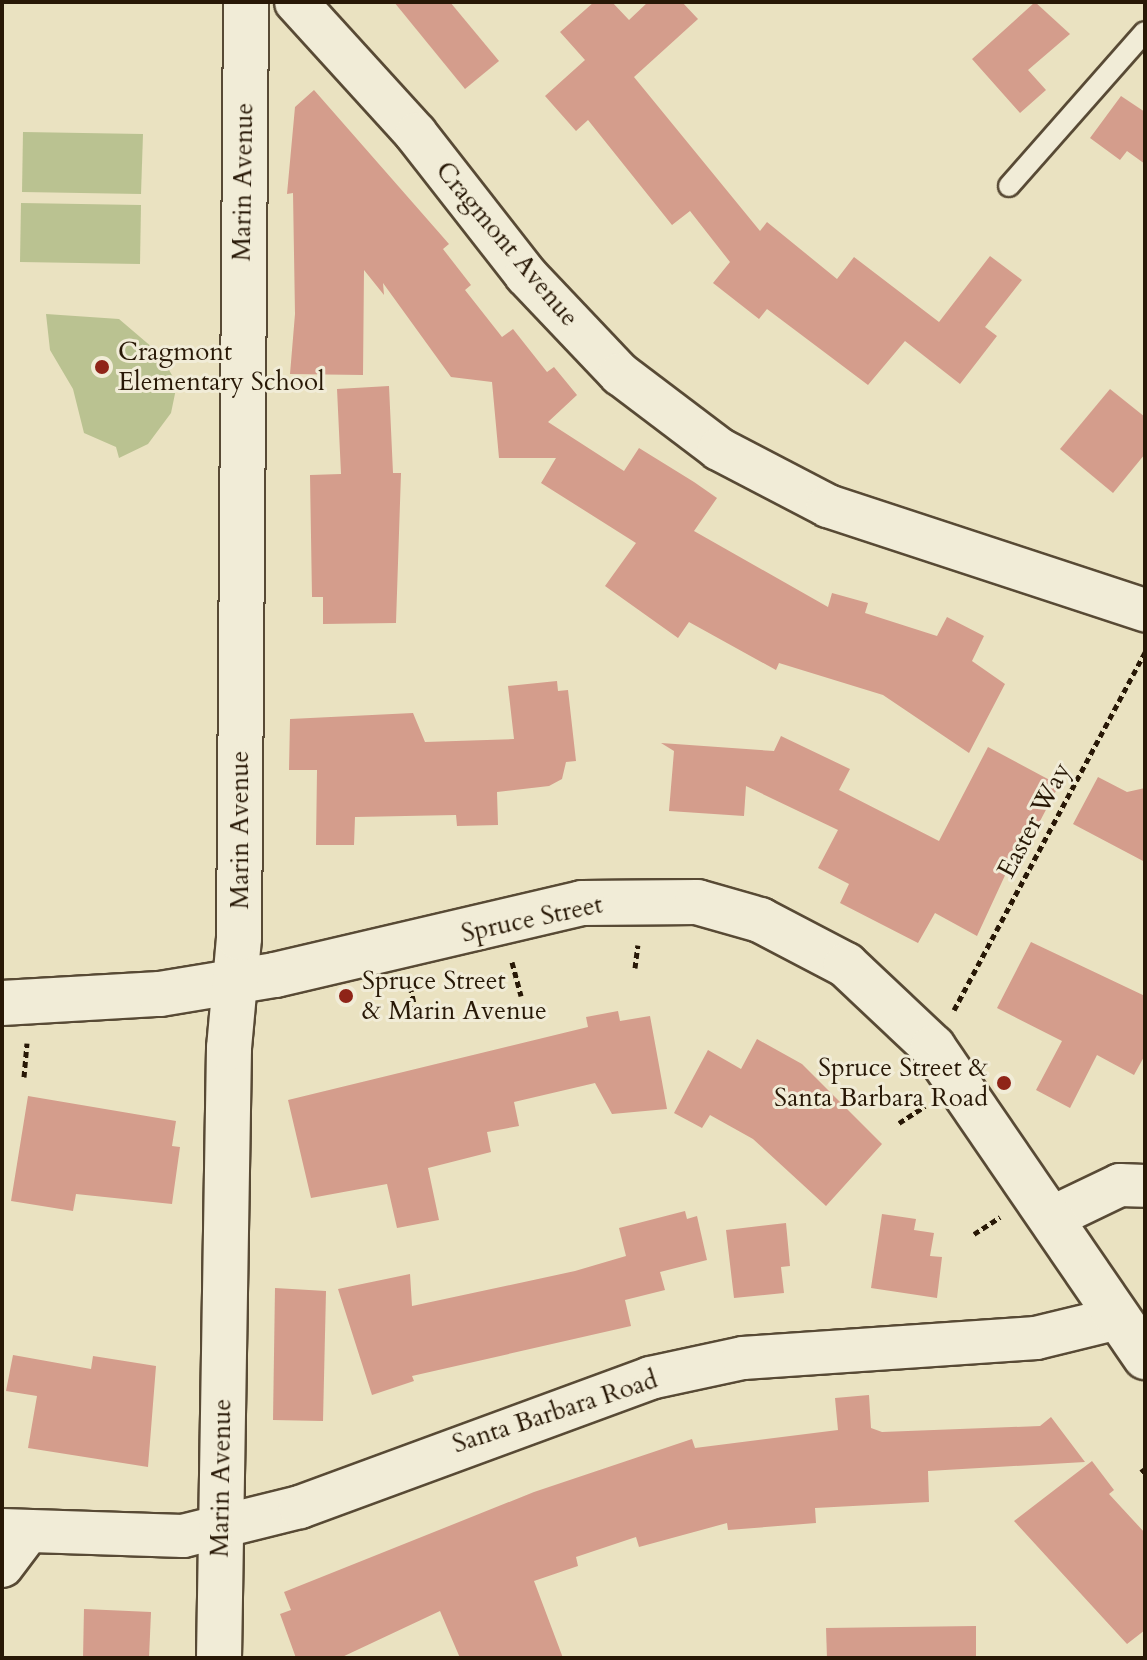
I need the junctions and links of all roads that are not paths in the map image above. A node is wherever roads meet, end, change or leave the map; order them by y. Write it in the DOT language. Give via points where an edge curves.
graph roads {
  1 [pos="246,2"];
  2 [pos="296,2"];
  3 [pos="1145,32"];
  4 [pos="1009,186"];
  5 [pos="1145,610"];
  6 [pos="236,981"];
  7 [pos="2,1003"];
  8 [pos="1145,1186"];
  9 [pos="1051,1218"];
  10 [pos="1118,1318"];
  11 [pos="1145,1357"];
  12 [pos="221,1527"];
  13 [pos="10,1543"];
  14 [pos="219,1658"];
  1 -- 6 [label="street, Marin Avenue"];
  2 -- 5 [label="street, Cragmont Avenue" via="416,134 526,275 620,374 719,449 828,506"];
  3 -- 4 [label="lane"];
  6 -- 7 [label="street, Spruce Street" via="160,994"];
  6 -- 9 [label="street, Spruce Street" via="582,903 697,902 760,920 846,965 899,1010 976,1105"];
  6 -- 12 [label="street, Marin Avenue"];
  8 -- 9 [label="street" via="1120,1185"];
  9 -- 10 [label="street, Spruce Street"];
  10 -- 11 [label="street, Spruce Street"];
  10 -- 12 [label="street, Santa Barbara Road" via="1036,1338 743,1358 650,1378 300,1507"];
  12 -- 13 [label="street, Santa Barbara Road" via="150,1539"];
  12 -- 14 [label="street, Marin Avenue"];
}
